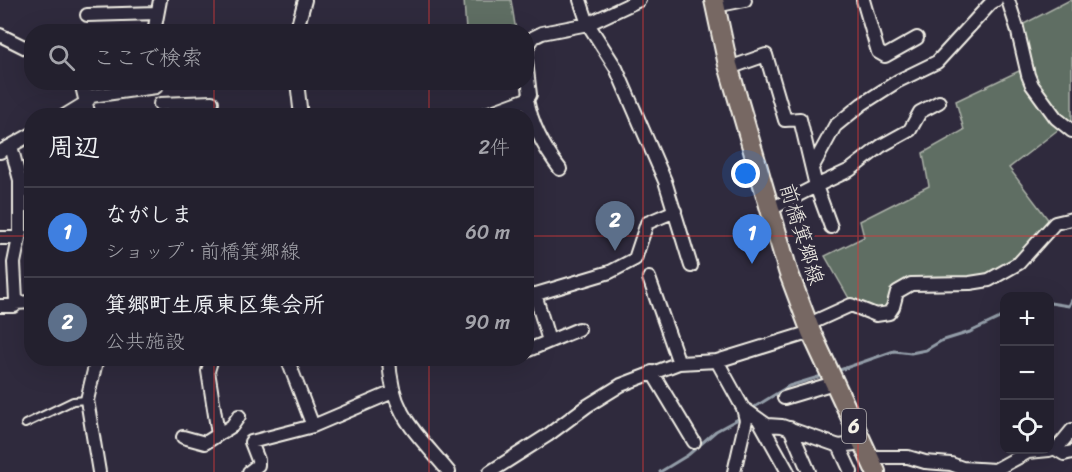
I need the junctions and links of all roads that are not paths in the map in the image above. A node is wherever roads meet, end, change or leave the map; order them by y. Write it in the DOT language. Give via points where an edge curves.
graph roads {
  1 [pos="160,0"];
  2 [pos="305,0"];
  3 [pos="580,0"];
  4 [pos="639,0"];
  5 [pos="745,0"];
  6 [pos="863,0"];
  7 [pos="1008,0"];
  8 [pos="992,1"];
  9 [pos="715,3"];
  10 [pos="157,13"];
  11 [pos="87,15"];
  12 [pos="155,24"];
  13 [pos="299,24"];
  14 [pos="588,24"];
  15 [pos="1,37"];
  16 [pos="534,37"];
  17 [pos="917,38"];
  18 [pos="24,47"];
  19 [pos="729,68"];
  20 [pos="83,90"];
  21 [pos="126,90"];
  22 [pos="156,90"];
  23 [pos="298,90"];
  24 [pos="531,90"];
  25 [pos="527,99"];
  26 [pos="87,102"];
  27 [pos="212,102"];
  28 [pos="939,102"];
  29 [pos="77,108"];
  30 [pos="88,108"];
  31 [pos="160,108"];
  32 [pos="173,108"];
  33 [pos="300,108"];
  34 [pos="503,108"];
  35 [pos="529,108"];
  36 [pos="534,125"];
  37 [pos="1072,131"];
  38 [pos="24,139"];
  39 [pos="6,149"];
  40 [pos="812,168"];
  41 [pos="560,169"];
  42 [pos="816,186"];
  43 [pos="771,209"];
  44 [pos="675,211"];
  45 [pos="1072,219"];
  46 [pos="831,227"];
  47 [pos="0,238"];
  48 [pos="18,238"];
  49 [pos="690,266"];
  50 [pos="649,278"];
  51 [pos="534,294"];
  52 [pos="24,302"];
  53 [pos="15,303"];
  54 [pos="534,303"];
  55 [pos="0,306"];
  56 [pos="809,328"];
  57 [pos="579,329"];
  58 [pos="549,341"];
  59 [pos="534,348"];
  60 [pos="717,361"];
  61 [pos="679,363"];
  62 [pos="96,366"];
  63 [pos="210,366"];
  64 [pos="290,366"];
  65 [pos="390,366"];
  66 [pos="652,372"];
  67 [pos="832,378"];
  68 [pos="393,392"];
  69 [pos="784,398"];
  70 [pos="87,400"];
  71 [pos="743,408"];
  72 [pos="239,416"];
  73 [pos="759,420"];
  74 [pos="25,424"];
  75 [pos="313,426"];
  76 [pos="789,429"];
  77 [pos="1072,430"];
  78 [pos="218,434"];
  79 [pos="183,437"];
  80 [pos="694,442"];
  81 [pos="839,446"];
  82 [pos="1054,448"];
  83 [pos="1072,452"];
  84 [pos="1025,454"];
  85 [pos="869,457"];
  86 [pos="99,472"];
  87 [pos="249,472"];
  88 [pos="449,472"];
  89 [pos="490,472"];
  90 [pos="734,472"];
  91 [pos="788,472"];
  92 [pos="809,472"];
  93 [pos="851,472"];
  1 -- 10 [label="street"];
  2 -- 13 [label="street"];
  3 -- 14 [label="street"];
  4 -- 14 [label="street"];
  5 -- 9 [label="street"];
  6 -- 17 [label="street" via="878,52 885,56"];
  7 -- 37 [label="street" via="1032,86 1056,118"];
  8 -- 40 [label="street" via="937,62 898,81 835,126"];
  9 -- 19 [label="main road, 前橋箕郷線 / 6"];
  10 -- 11 [label="street"];
  10 -- 12 [label="street"];
  14 -- 16 [label="street"];
  14 -- 44 [label="street" via="616,68"];
  15 -- 18 [label="street"];
  19 -- 40 [label="street" via="766,55 785,120 800,119"];
  19 -- 43 [label="main road, 前橋箕郷線 / 6"];
  20 -- 26 [label="street"];
  21 -- 26 [label="street" via="91,96"];
  22 -- 31 [label="street"];
  23 -- 33 [label="street"];
  24 -- 25 [label="street"];
  25 -- 34 [label="street"];
  25 -- 35 [label="street"];
  26 -- 29 [label="street"];
  26 -- 30 [label="street"];
  27 -- 32 [label="street"];
  28 -- 42 [label="street" via="920,112 910,130 850,170"];
  36 -- 41 [label="street" via="543,147"];
  38 -- 39 [label="street"];
  39 -- 48 [label="street" via="20,180"];
  40 -- 42 [label="street"];
  42 -- 43 [label="street"];
  42 -- 46 [label="street"];
  43 -- 56 [label="main road, 前橋箕郷線 / 6"];
  44 -- 49 [label="street"];
  44 -- 51 [label="street" via="647,223 635,259 610,272"];
  45 -- 56 [label="street" via="1055,223 1019,263 989,280 911,284 897,292 889,313 876,315 851,305"];
  47 -- 48 [label="street"];
  48 -- 53 [label="street"];
  50 -- 61 [label="street"];
  52 -- 53 [label="street"];
  53 -- 55 [label="street"];
  54 -- 58 [label="street"];
  56 -- 60 [label="street"];
  56 -- 67 [label="main road, 前橋箕郷線 / 6"];
  57 -- 58 [label="street"];
  58 -- 59 [label="street"];
  60 -- 61 [label="street"];
  60 -- 71 [label="street"];
  61 -- 66 [label="street"];
  62 -- 70 [label="street"];
  63 -- 78 [label="street"];
  64 -- 75 [label="street"];
  65 -- 68 [label="street"];
  66 -- 80 [label="street"];
  66 -- 89 [label="street" via="621,385"];
  67 -- 69 [label="street"];
  67 -- 85 [label="main road, 前橋箕郷線 / 6"];
  68 -- 75 [label="street"];
  68 -- 88 [label="street" via="407,422"];
  70 -- 74 [label="lane" via="73,401"];
  70 -- 86 [label="street"];
  71 -- 73 [label="street"];
  71 -- 90 [label="street" via="746,420"];
  72 -- 78 [label="street" via="237,422"];
  73 -- 76 [label="street"];
  73 -- 91 [label="street"];
  75 -- 87 [label="street" via="251,442 258,465"];
  76 -- 81 [label="street"];
  76 -- 92 [label="street"];
  77 -- 82 [label="street"];
  78 -- 79 [label="street" via="205,443"];
  81 -- 85 [label="street"];
  81 -- 93 [label="street"];
  82 -- 83 [label="street" via="1064,454"];
  84 -- 85 [label="street" via="989,471 908,457"];
}
